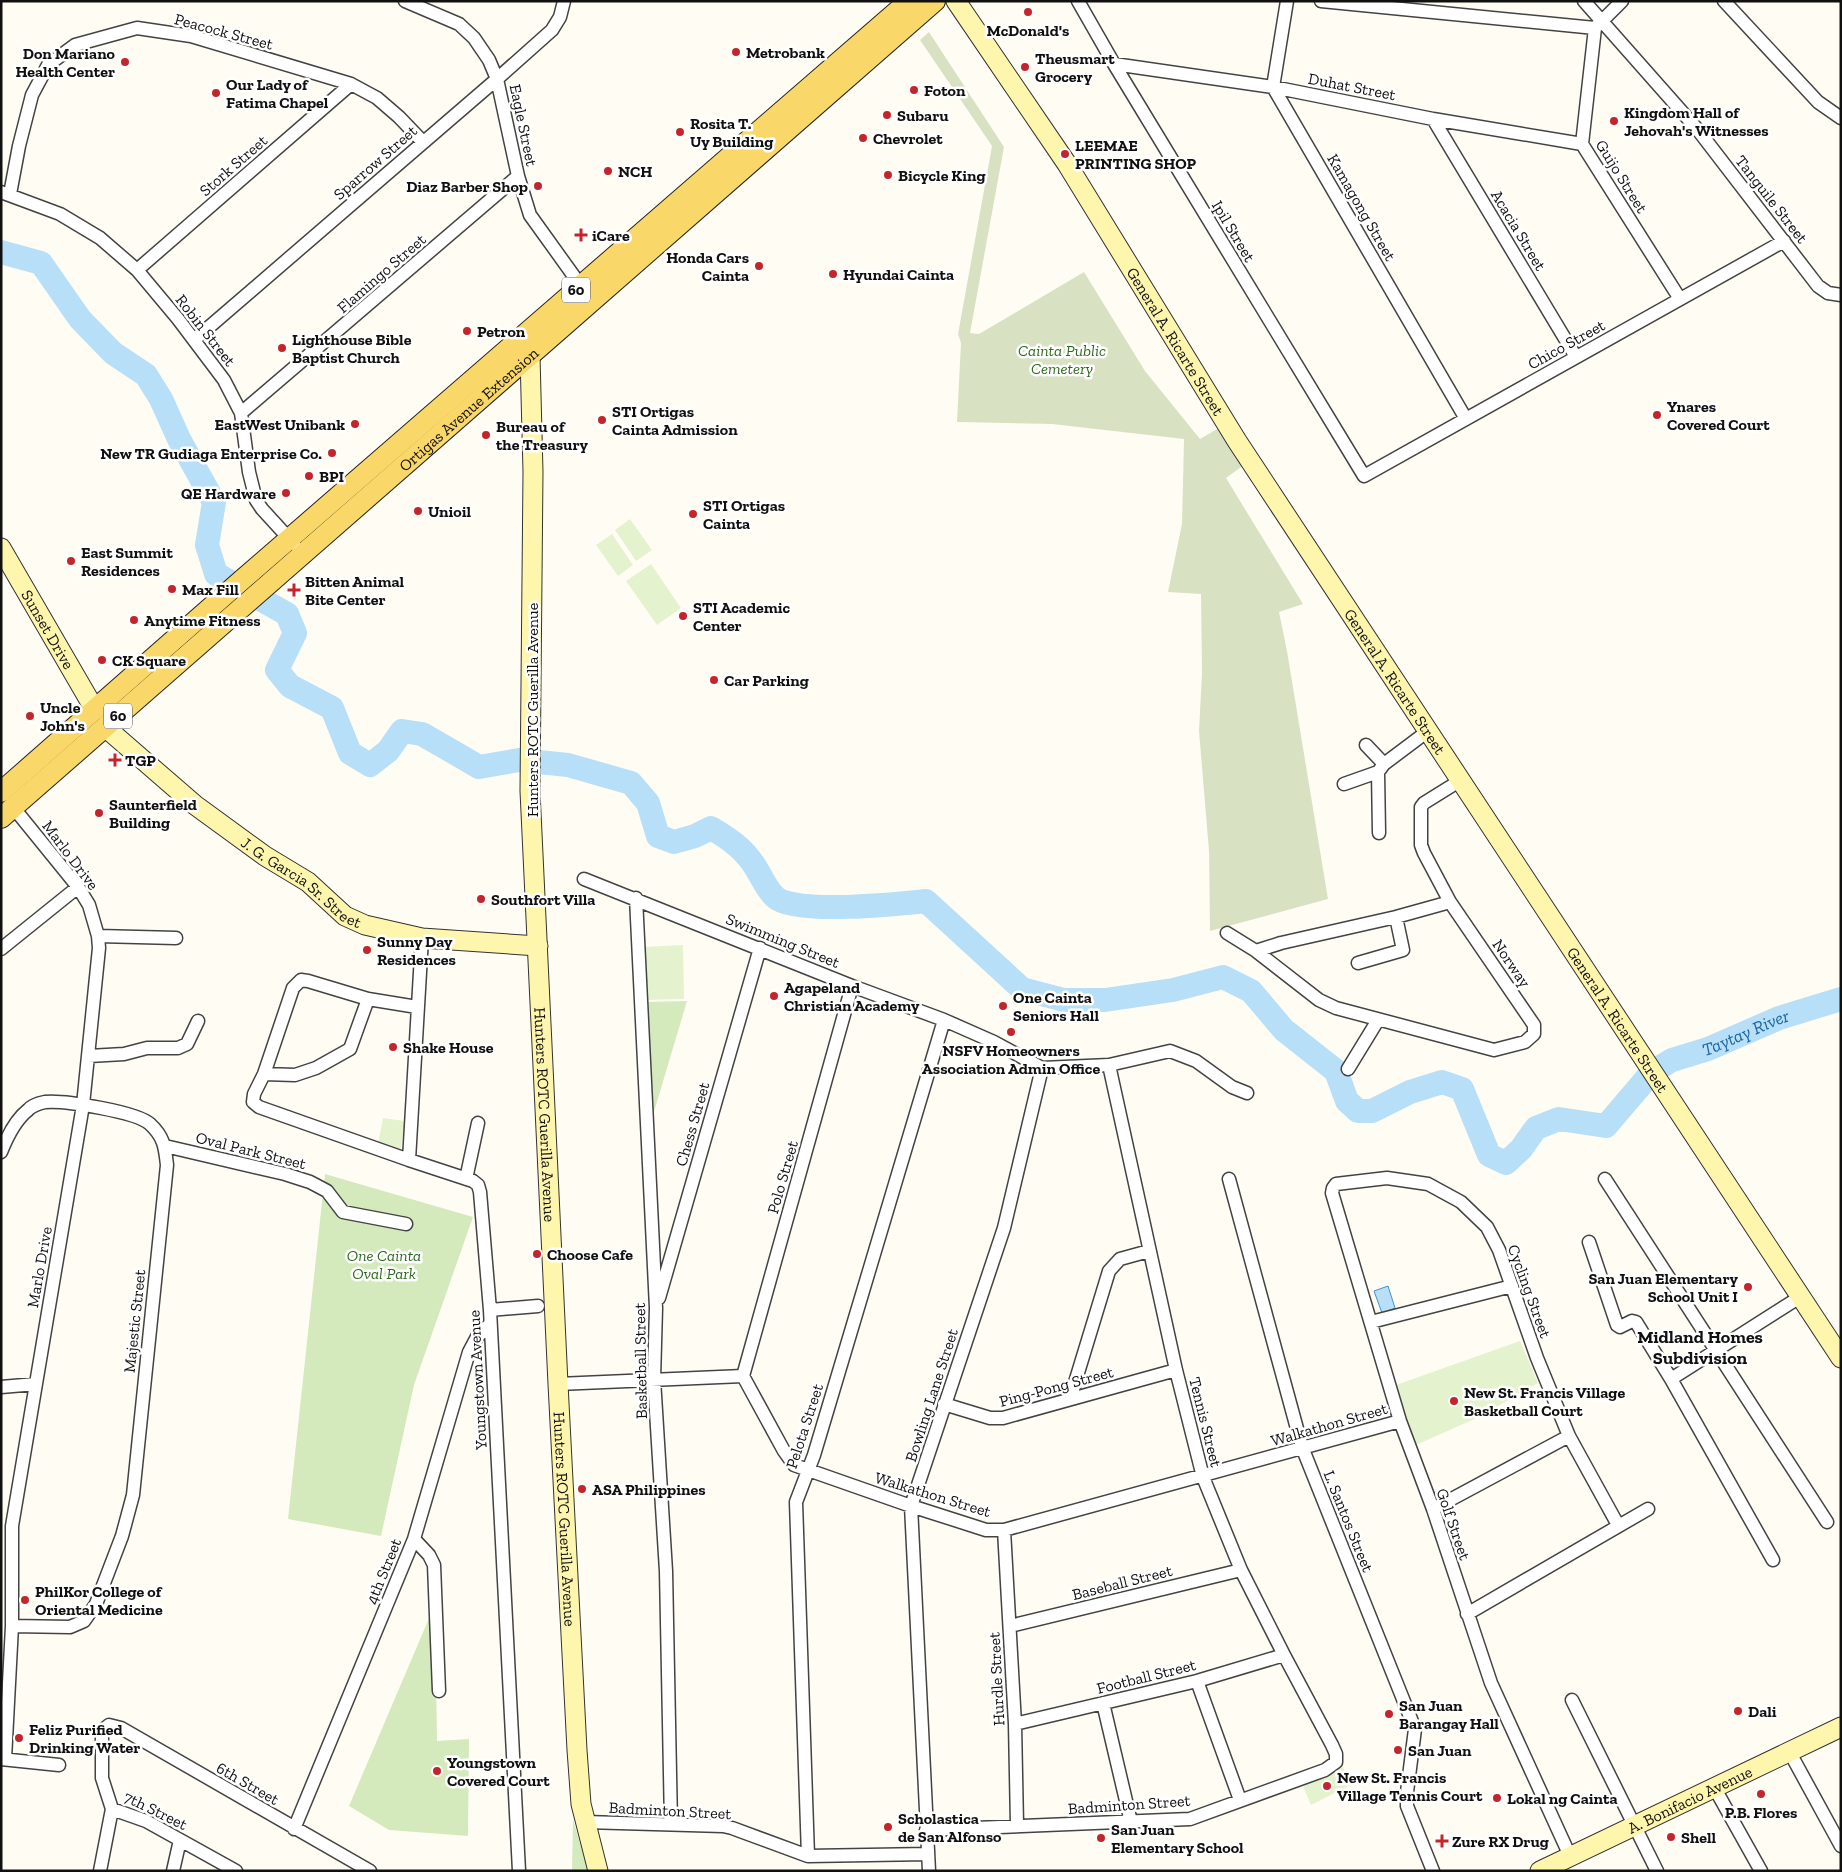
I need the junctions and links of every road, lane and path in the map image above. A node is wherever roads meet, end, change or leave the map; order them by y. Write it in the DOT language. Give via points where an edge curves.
graph roads {
  1 [pos="405,1"];
  2 [pos="564,1"];
  3 [pos="909,1"];
  4 [pos="935,1"];
  5 [pos="956,1"];
  6 [pos="1078,1"];
  7 [pos="1287,1"];
  8 [pos="1321,1"];
  9 [pos="1584,1"];
  10 [pos="1622,1"];
  11 [pos="1724,1"];
  12 [pos="1598,24"];
  13 [pos="1114,64"];
  14 [pos="497,79"];
  15 [pos="351,84"];
  16 [pos="1273,87"];
  17 [pos="1841,118"];
  18 [pos="1433,119"];
  19 [pos="422,142"];
  20 [pos="1582,144"];
  21 [pos="518,176"];
  22 [pos="5,193"];
  23 [pos="1784,241"];
  24 [pos="137,270"];
  25 [pos="581,286"];
  26 [pos="1841,295"];
  27 [pos="1680,299"];
  28 [pos="194,340"];
  29 [pos="530,356"];
  30 [pos="1576,357"];
  31 [pos="241,413"];
  32 [pos="1466,419"];
  33 [pos="1364,476"];
  34 [pos="289,539"];
  35 [pos="1,548"];
  36 [pos="302,554"];
  37 [pos="100,719"];
  38 [pos="1428,731"];
  39 [pos="1366,745"];
  40 [pos="1381,768"];
  41 [pos="1461,780"];
  42 [pos="1344,784"];
  43 [pos="5,806"];
  44 [pos="1380,833"];
  45 [pos="584,879"];
  46 [pos="78,887"];
  47 [pos="636,898"];
  48 [pos="1450,902"];
  49 [pos="1396,917"];
  50 [pos="1227,933"];
  51 [pos="98,936"];
  52 [pos="176,938"];
  53 [pos="422,938"];
  54 [pos="538,946"];
  55 [pos="760,948"];
  56 [pos="1,949"];
  57 [pos="1256,951"];
  58 [pos="1358,963"];
  59 [pos="852,986"];
  60 [pos="368,999"];
  61 [pos="417,1007"];
  62 [pos="198,1020"];
  63 [pos="944,1020"];
  64 [pos="1378,1020"];
  65 [pos="89,1056"];
  66 [pos="1109,1066"];
  67 [pos="1042,1068"];
  68 [pos="1348,1069"];
  69 [pos="264,1074"];
  70 [pos="1248,1093"];
  71 [pos="83,1105"];
  72 [pos="478,1123"];
  73 [pos="165,1146"];
  74 [pos="1,1152"];
  75 [pos="408,1160"];
  76 [pos="466,1179"];
  77 [pos="1230,1179"];
  78 [pos="1604,1179"];
  79 [pos="1332,1192"];
  80 [pos="406,1224"];
  81 [pos="1589,1242"];
  82 [pos="1149,1251"];
  83 [pos="1512,1286"];
  84 [pos="1800,1297"];
  85 [pos="538,1306"];
  86 [pos="656,1308"];
  87 [pos="490,1310"];
  88 [pos="1371,1322"];
  89 [pos="490,1324"];
  90 [pos="1715,1351"];
  91 [pos="469,1352"];
  92 [pos="492,1353"];
  93 [pos="1841,1358"];
  94 [pos="1176,1370"];
  95 [pos="743,1376"];
  96 [pos="654,1379"];
  97 [pos="1671,1379"];
  98 [pos="36,1384"];
  99 [pos="558,1384"];
  100 [pos="1,1387"];
  101 [pos="1070,1399"];
  102 [pos="944,1404"];
  103 [pos="1400,1421"];
  104 [pos="1569,1436"];
  105 [pos="1302,1448"];
  106 [pos="808,1470"];
  107 [pos="1203,1477"];
  108 [pos="911,1506"];
  109 [pos="1433,1509"];
  110 [pos="1648,1509"];
  111 [pos="1827,1522"];
  112 [pos="1618,1525"];
  113 [pos="1004,1530"];
  114 [pos="414,1539"];
  115 [pos="408,1554"];
  116 [pos="429,1555"];
  117 [pos="1773,1560"];
  118 [pos="1241,1570"];
  119 [pos="1467,1614"];
  120 [pos="12,1626"];
  121 [pos="1010,1626"];
  122 [pos="1284,1655"];
  123 [pos="1197,1681"];
  124 [pos="440,1691"];
  125 [pos="1572,1700"];
  126 [pos="1103,1703"];
  127 [pos="1015,1724"];
  128 [pos="109,1725"];
  129 [pos="1841,1727"];
  130 [pos="1789,1752"];
  131 [pos="3,1759"];
  132 [pos="1336,1762"];
  133 [pos="59,1765"];
  134 [pos="1714,1787"];
  135 [pos="1240,1800"];
  136 [pos="112,1809"];
  137 [pos="585,1822"];
  138 [pos="1131,1822"];
  139 [pos="671,1824"];
  140 [pos="1017,1825"];
  141 [pos="1634,1826"];
  142 [pos="294,1829"];
  143 [pos="180,1840"];
  144 [pos="927,1842"];
  145 [pos="1841,1846"];
  146 [pos="808,1856"];
  147 [pos="1570,1856"];
  148 [pos="100,1871"];
  149 [pos="173,1871"];
  150 [pos="236,1871"];
  151 [pos="370,1871"];
  152 [pos="519,1871"];
  153 [pos="598,1871"];
  154 [pos="929,1871"];
  155 [pos="1433,1871"];
  156 [pos="1540,1871"];
  157 [pos="1657,1871"];
  158 [pos="1760,1871"];
  1 -- 14 [label="street, Eagle Street" via="459,24 474,38"];
  2 -- 14 [label="street, Sparrow Street" via="552,30"];
  3 -- 25 [label="main road, Ortigas Avenue Extension / 60"];
  4 -- 29 [label="main road, Ortigas Avenue Extension / 60"];
  5 -- 38 [label="street, General A. Ricarte Street" via="1067,164 1237,442"];
  6 -- 13 [label="street, Ipil Street"];
  7 -- 16 [label="street"];
  8 -- 12 [label="street"];
  9 -- 12 [label="street, Tanguile Street"];
  10 -- 12 [label="street"];
  11 -- 17 [label="street" via="1818,102"];
  12 -- 20 [label="street, Guijo Street"];
  12 -- 23 [label="street, Tanguile Street" via="1698,130"];
  13 -- 16 [label="street, Duhat Street"];
  13 -- 33 [label="street, Ipil Street"];
  14 -- 19 [label="street, Sparrow Street"];
  14 -- 21 [label="street, Eagle Street"];
  15 -- 19 [label="street, Peacock Street" via="377,98"];
  15 -- 22 [label="street, Peacock Street" via="191,36 137,28 75,45 48,65 32,95"];
  15 -- 24 [label="street, Stork Street"];
  16 -- 18 [label="street, Duhat Street"];
  16 -- 32 [label="street, Kamagong Street"];
  18 -- 20 [label="street, Duhat Street"];
  18 -- 30 [label="street, Acacia Street"];
  19 -- 28 [label="street, Sparrow Street"];
  20 -- 27 [label="street, Guijo Street"];
  21 -- 25 [label="street, Eagle Street" via="530,215"];
  21 -- 31 [label="street, Flamingo Street"];
  22 -- 24 [label="street, Robin Street" via="60,214 84,228"];
  23 -- 26 [label="street, Tanguile Street" via="1818,286 1828,293"];
  23 -- 27 [label="street, Chico Street"];
  24 -- 28 [label="street, Robin Street"];
  25 -- 34 [label="main road, Ortigas Avenue Extension / 60"];
  27 -- 30 [label="street, Chico Street"];
  28 -- 31 [label="street, Robin Street" via="224,380"];
  29 -- 36 [label="main road, Ortigas Avenue Extension / 60"];
  29 -- 54 [label="street, Hunters ROTC Guerilla Avenue" via="533,472 530,791"];
  30 -- 32 [label="street, Chico Street"];
  31 -- 34 [label="street, Robin Street" via="256,500"];
  32 -- 33 [label="street, Chico Street"];
  34 -- 36 [label="street, Robin Street"];
  34 -- 37 [label="main road, Ortigas Avenue Extension / 60" via="221,599"];
  35 -- 37 [label="street, Sunset Drive"];
  36 -- 37 [label="main road, Ortigas Avenue Extension / 60" via="234,614"];
  37 -- 43 [label="main road, Ortigas Avenue Extension / 60"];
  37 -- 53 [label="street, J. G. Garcia Sr. Street" via="195,805 249,845 308,882 345,916 365,925"];
  38 -- 40 [label="street"];
  38 -- 41 [label="street, General A. Ricarte Street"];
  39 -- 40 [label="street"];
  40 -- 42 [label="street"];
  40 -- 44 [label="street"];
  41 -- 48 [label="street, Norway" via="1421,807 1421,845"];
  41 -- 84 [label="street, General A. Ricarte Street"];
  43 -- 46 [label="street, Marlo Drive"];
  45 -- 47 [label="street, Swimming Street"];
  46 -- 51 [label="street, Marlo Drive" via="89,905"];
  46 -- 56 [label="street"];
  47 -- 55 [label="street, Swimming Street"];
  47 -- 86 [label="street, Basketball Street"];
  48 -- 49 [label="street"];
  48 -- 64 [label="street, Norway" via="1534,1025 1534,1034 1525,1042 1494,1050"];
  49 -- 57 [label="street"];
  49 -- 58 [label="street" via="1403,950"];
  50 -- 57 [label="street, Norway"];
  51 -- 52 [label="street"];
  51 -- 65 [label="street, Marlo Drive"];
  53 -- 54 [label="street, J. G. Garcia Sr. Street"];
  53 -- 61 [label="street"];
  54 -- 99 [label="street, Hunters ROTC Guerilla Avenue"];
  55 -- 59 [label="street, Swimming Street"];
  55 -- 86 [label="street, Chess Street"];
  57 -- 64 [label="street, Norway" via="1320,1000"];
  59 -- 63 [label="street, Swimming Street"];
  59 -- 95 [label="street, Polo Street"];
  60 -- 61 [label="street"];
  60 -- 69 [label="street" via="350,1048 316,1068 295,1075"];
  60 -- 69 [label="street" via="301,980 293,988"];
  61 -- 75 [label="street"];
  62 -- 65 [label="street" via="187,1044 178,1048 147,1048 124,1054"];
  63 -- 67 [label="street, Swimming Street"];
  63 -- 106 [label="street, Pelota Street"];
  64 -- 68 [label="street"];
  65 -- 71 [label="street, Marlo Drive"];
  66 -- 67 [label="street"];
  66 -- 70 [label="street" via="1170,1051 1196,1061 1232,1087"];
  66 -- 82 [label="street, Tennis Street"];
  67 -- 102 [label="street, Bowling Lane Street" via="1004,1228"];
  69 -- 75 [label="street" via="254,1094 253,1102 258,1107"];
  71 -- 73 [label="street" via="140,1118 161,1136"];
  71 -- 74 [label="street" via="44,1102 28,1109 7,1136"];
  71 -- 98 [label="street, Marlo Drive"];
  72 -- 76 [label="street"];
  73 -- 80 [label="street, Oval Park Street" via="294,1176 327,1192 343,1212"];
  73 -- 120 [label="street, Majestic Street" via="167,1165 133,1494 122,1536 96,1604 84,1621 70,1627"];
  75 -- 76 [label="street"];
  76 -- 87 [label="street, Youngstown Avenue" via="478,1185 480,1192"];
  77 -- 105 [label="street, L. Santos Street"];
  78 -- 90 [label="street"];
  79 -- 83 [label="street, Cycling Street" via="1336,1184 1387,1178 1428,1184 1461,1202 1487,1227"];
  79 -- 88 [label="street, Golf Street"];
  81 -- 97 [label="street" via="1617,1325 1620,1327 1635,1321"];
  82 -- 94 [label="street, Tennis Street"];
  82 -- 101 [label="street" via="1120,1259 1109,1271"];
  83 -- 88 [label="street"];
  83 -- 104 [label="street, Cycling Street"];
  84 -- 90 [label="street"];
  84 -- 93 [label="street, General A. Ricarte Street"];
  85 -- 87 [label="street"];
  86 -- 96 [label="street, Basketball Street"];
  87 -- 89 [label="street, Youngstown Avenue"];
  88 -- 103 [label="street, Golf Street"];
  89 -- 91 [label="street, 4th Street" via="477,1337"];
  89 -- 92 [label="street, Youngstown Avenue"];
  90 -- 97 [label="street"];
  90 -- 111 [label="street"];
  91 -- 92 [label="street"];
  91 -- 114 [label="street, 4th Street"];
  92 -- 152 [label="street, Youngstown Avenue"];
  94 -- 101 [label="street, Ping-Pong Street"];
  94 -- 107 [label="street, Tennis Street"];
  95 -- 96 [label="street"];
  95 -- 106 [label="street, Walkathon Street" via="784,1451 794,1465"];
  96 -- 99 [label="street"];
  96 -- 139 [label="street, Basketball Street" via="666,1571"];
  97 -- 117 [label="street"];
  98 -- 100 [label="street"];
  98 -- 120 [label="street, Marlo Drive" via="12,1526"];
  99 -- 137 [label="street, Hunters ROTC Guerilla Avenue" via="578,1759"];
  101 -- 102 [label="street, Ping-Pong Street" via="1003,1418 990,1418"];
  102 -- 108 [label="street, Bowling Lane Street"];
  103 -- 105 [label="street, Walkathon Street"];
  103 -- 109 [label="street, Golf Street"];
  104 -- 109 [label="street"];
  104 -- 112 [label="street, Cycling Street"];
  105 -- 107 [label="street, Walkathon Street"];
  105 -- 155 [label="street, L. Santos Street" via="1415,1729 1408,1806"];
  106 -- 108 [label="street, Walkathon Street"];
  106 -- 146 [label="street, Pelota Street" via="796,1502"];
  107 -- 113 [label="street, Walkathon Street"];
  107 -- 118 [label="street, Tennis Street"];
  108 -- 113 [label="street, Walkathon Street" via="986,1530"];
  108 -- 144 [label="street, Bowling Lane Street"];
  109 -- 119 [label="street, Golf Street"];
  110 -- 112 [label="street"];
  112 -- 119 [label="street"];
  113 -- 121 [label="street, Hurdle Street"];
  114 -- 115 [label="street, 4th Street"];
  114 -- 116 [label="street"];
  115 -- 116 [label="street"];
  115 -- 142 [label="street, 4th Street"];
  116 -- 124 [label="street" via="434,1565"];
  118 -- 121 [label="street, Baseball Street"];
  118 -- 122 [label="street, Tennis Street"];
  119 -- 147 [label="street, Golf Street" via="1491,1683"];
  120 -- 131 [label="street, Marlo Drive"];
  121 -- 127 [label="street, Hurdle Street"];
  122 -- 123 [label="street, Football Street"];
  122 -- 132 [label="street, Tennis Street" via="1332,1745"];
  123 -- 126 [label="street, Football Street"];
  123 -- 135 [label="street"];
  125 -- 141 [label="street"];
  126 -- 127 [label="street, Football Street"];
  126 -- 138 [label="street"];
  127 -- 140 [label="street, Hurdle Street"];
  128 -- 136 [label="street, 7th Street" via="102,1736 102,1778"];
  128 -- 142 [label="street, 6th Street" via="115,1725"];
  129 -- 130 [label="street, A. Bonifacio Avenue"];
  130 -- 134 [label="street, A. Bonifacio Avenue"];
  130 -- 145 [label="street"];
  131 -- 133 [label="street"];
  132 -- 135 [label="street, Badminton Street" via="1324,1770"];
  134 -- 141 [label="street, A. Bonifacio Avenue"];
  134 -- 158 [label="street"];
  135 -- 138 [label="street, Badminton Street" via="1190,1819"];
  136 -- 143 [label="street, 7th Street" via="146,1821"];
  136 -- 148 [label="street"];
  137 -- 139 [label="street, Badminton Street"];
  137 -- 153 [label="street, Hunters ROTC Guerilla Avenue"];
  138 -- 140 [label="street, Badminton Street"];
  139 -- 146 [label="street, Badminton Street" via="732,1828"];
  140 -- 144 [label="street, Badminton Street"];
  141 -- 147 [label="street, A. Bonifacio Avenue"];
  141 -- 157 [label="street"];
  142 -- 151 [label="street, 6th Street"];
  143 -- 149 [label="street"];
  143 -- 150 [label="street, 7th Street"];
  144 -- 146 [label="street, Badminton Street"];
  144 -- 154 [label="street, Bowling Lane Street"];
  147 -- 156 [label="street, A. Bonifacio Avenue"];
}
